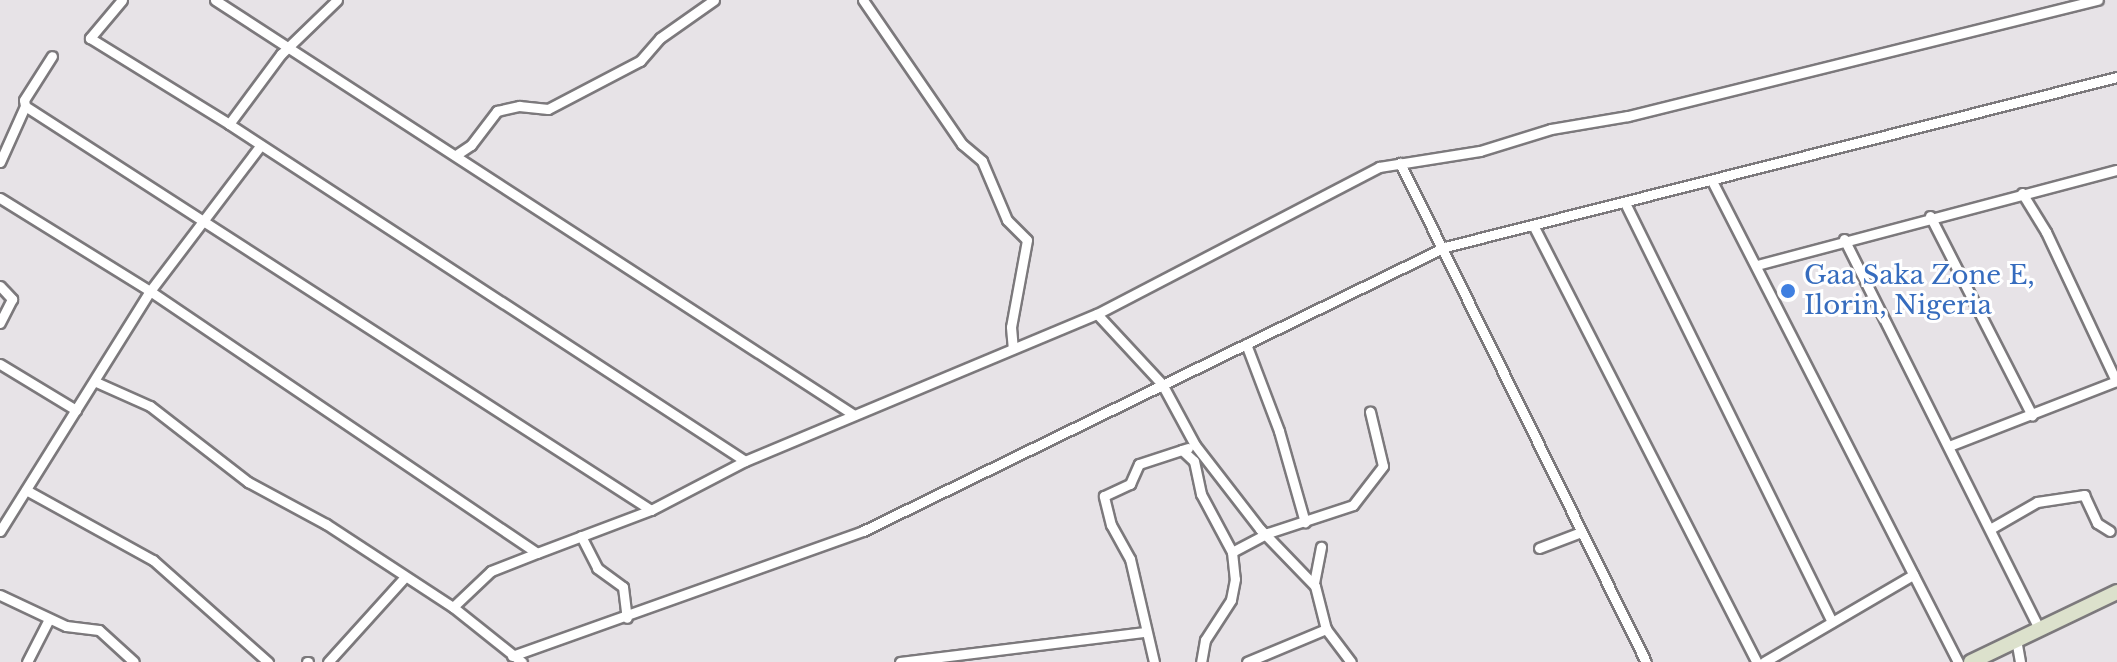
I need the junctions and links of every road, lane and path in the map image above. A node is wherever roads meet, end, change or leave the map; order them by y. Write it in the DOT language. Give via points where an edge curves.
graph roads {
  1 [pos="122,0"];
  2 [pos="215,0"];
  3 [pos="337,0"];
  4 [pos="714,0"];
  5 [pos="863,0"];
  6 [pos="2098,0"];
  7 [pos="289,47"];
  8 [pos="52,56"];
  9 [pos="2117,77"];
  10 [pos="25,106"];
  11 [pos="229,124"];
  12 [pos="261,145"];
  13 [pos="456,155"];
  14 [pos="0,162"];
  15 [pos="1400,163"];
  16 [pos="2117,170"];
  17 [pos="1712,181"];
  18 [pos="2022,193"];
  19 [pos="0,198"];
  20 [pos="1625,203"];
  21 [pos="1930,216"];
  22 [pos="200,219"];
  23 [pos="1533,225"];
  24 [pos="1844,239"];
  25 [pos="1445,247"];
  26 [pos="1757,265"];
  27 [pos="0,286"];
  28 [pos="150,291"];
  29 [pos="1097,314"];
  30 [pos="0,323"];
  31 [pos="1246,344"];
  32 [pos="1013,348"];
  33 [pos="0,364"];
  34 [pos="2117,381"];
  35 [pos="96,382"];
  36 [pos="1162,384"];
  37 [pos="76,410"];
  38 [pos="1370,412"];
  39 [pos="854,415"];
  40 [pos="2032,415"];
  41 [pos="1195,445"];
  42 [pos="1949,446"];
  43 [pos="1182,450"];
  44 [pos="745,461"];
  45 [pos="26,490"];
  46 [pos="651,510"];
  47 [pos="1305,522"];
  48 [pos="1990,529"];
  49 [pos="0,531"];
  50 [pos="2110,531"];
  51 [pos="1581,532"];
  52 [pos="1268,533"];
  53 [pos="581,536"];
  54 [pos="1321,547"];
  55 [pos="1539,548"];
  56 [pos="1232,552"];
  57 [pos="537,553"];
  58 [pos="1913,575"];
  59 [pos="403,579"];
  60 [pos="1315,586"];
  61 [pos="2117,592"];
  62 [pos="0,595"];
  63 [pos="453,607"];
  64 [pos="627,618"];
  65 [pos="49,619"];
  66 [pos="1832,622"];
  67 [pos="2039,628"];
  68 [pos="1326,629"];
  69 [pos="1145,632"];
  70 [pos="2016,639"];
  71 [pos="997,651"];
  72 [pos="1988,658"];
  73 [pos="516,659"];
  74 [pos="27,662"];
  75 [pos="134,662"];
  76 [pos="268,662"];
  77 [pos="328,662"];
  78 [pos="900,662"];
  79 [pos="997,662"];
  80 [pos="1154,662"];
  81 [pos="1201,662"];
  82 [pos="1247,662"];
  83 [pos="1351,662"];
  84 [pos="1646,662"];
  85 [pos="1757,662"];
  86 [pos="1764,662"];
  87 [pos="1958,662"];
  88 [pos="1971,662"];
  89 [pos="2020,662"];
  1 -- 11 [label="street" via="90,38"];
  2 -- 7 [label="street"];
  3 -- 7 [label="street"];
  4 -- 13 [label="street" via="660,38 640,61 548,109 519,106 497,111 471,145"];
  5 -- 32 [label="street" via="962,144 982,161 1007,220 1027,240 1011,327"];
  6 -- 15 [label="street" via="1628,116"];
  7 -- 11 [label="street"];
  7 -- 13 [label="street"];
  8 -- 10 [label="street"];
  9 -- 17 [label="street"];
  10 -- 14 [label="street"];
  10 -- 22 [label="street"];
  11 -- 12 [label="street"];
  12 -- 22 [label="street"];
  12 -- 44 [label="street"];
  13 -- 39 [label="street"];
  15 -- 25 [label="street"];
  15 -- 29 [label="street" via="1379,167"];
  16 -- 18 [label="street"];
  17 -- 20 [label="street"];
  17 -- 26 [label="street"];
  18 -- 21 [label="street"];
  18 -- 34 [label="street"];
  19 -- 28 [label="street"];
  20 -- 23 [label="street"];
  20 -- 66 [label="street"];
  21 -- 24 [label="street"];
  21 -- 40 [label="street"];
  22 -- 28 [label="street"];
  22 -- 46 [label="street"];
  23 -- 25 [label="street"];
  23 -- 85 [label="street"];
  24 -- 26 [label="street"];
  24 -- 42 [label="street"];
  25 -- 31 [label="street"];
  25 -- 51 [label="street"];
  26 -- 58 [label="street"];
  27 -- 30 [label="street" via="12,299"];
  28 -- 35 [label="street"];
  28 -- 57 [label="street"];
  29 -- 32 [label="street"];
  29 -- 36 [label="street"];
  31 -- 36 [label="street"];
  31 -- 47 [label="street"];
  32 -- 39 [label="street"];
  33 -- 37 [label="street"];
  34 -- 40 [label="street"];
  35 -- 37 [label="street"];
  35 -- 59 [label="street" via="150,406 248,482 326,524"];
  36 -- 41 [label="street"];
  36 -- 64 [label="street" via="863,531"];
  37 -- 45 [label="street" via="33,470"];
  38 -- 47 [label="street" via="1384,458 1381,471 1350,508"];
  39 -- 44 [label="street"];
  40 -- 42 [label="street"];
  41 -- 43 [label="street"];
  41 -- 52 [label="street"];
  42 -- 48 [label="street"];
  43 -- 56 [label="street" via="1194,461 1201,494"];
  43 -- 69 [label="street" via="1139,464 1130,484 1104,496 1111,525 1130,559"];
  44 -- 46 [label="street"];
  45 -- 49 [label="street"];
  45 -- 76 [label="street" via="153,560"];
  46 -- 53 [label="street"];
  47 -- 52 [label="street"];
  48 -- 50 [label="street" via="2037,502 2084,495 2097,523"];
  48 -- 67 [label="street"];
  51 -- 55 [label="street"];
  51 -- 84 [label="street"];
  52 -- 56 [label="street"];
  52 -- 60 [label="street"];
  53 -- 57 [label="street"];
  53 -- 64 [label="street" via="597,568 623,587"];
  54 -- 60 [label="street"];
  56 -- 81 [label="street" via="1233,593 1205,640"];
  57 -- 63 [label="street" via="491,571"];
  58 -- 66 [label="street"];
  58 -- 87 [label="street"];
  59 -- 63 [label="street"];
  59 -- 77 [label="street"];
  60 -- 68 [label="street"];
  61 -- 67 [label="street"];
  62 -- 65 [label="street"];
  63 -- 73 [label="street"];
  64 -- 73 [label="street"];
  65 -- 74 [label="street"];
  65 -- 75 [label="street" via="82,631 99,630"];
  66 -- 86 [label="street"];
  67 -- 70 [label="street"];
  68 -- 82 [label="street"];
  68 -- 83 [label="street"];
  69 -- 71 [label="street"];
  69 -- 80 [label="street"];
  70 -- 72 [label="street"];
  70 -- 89 [label="street"];
  71 -- 78 [label="street"];
  71 -- 79 [label="street"];
  72 -- 88 [label="street"];
}
